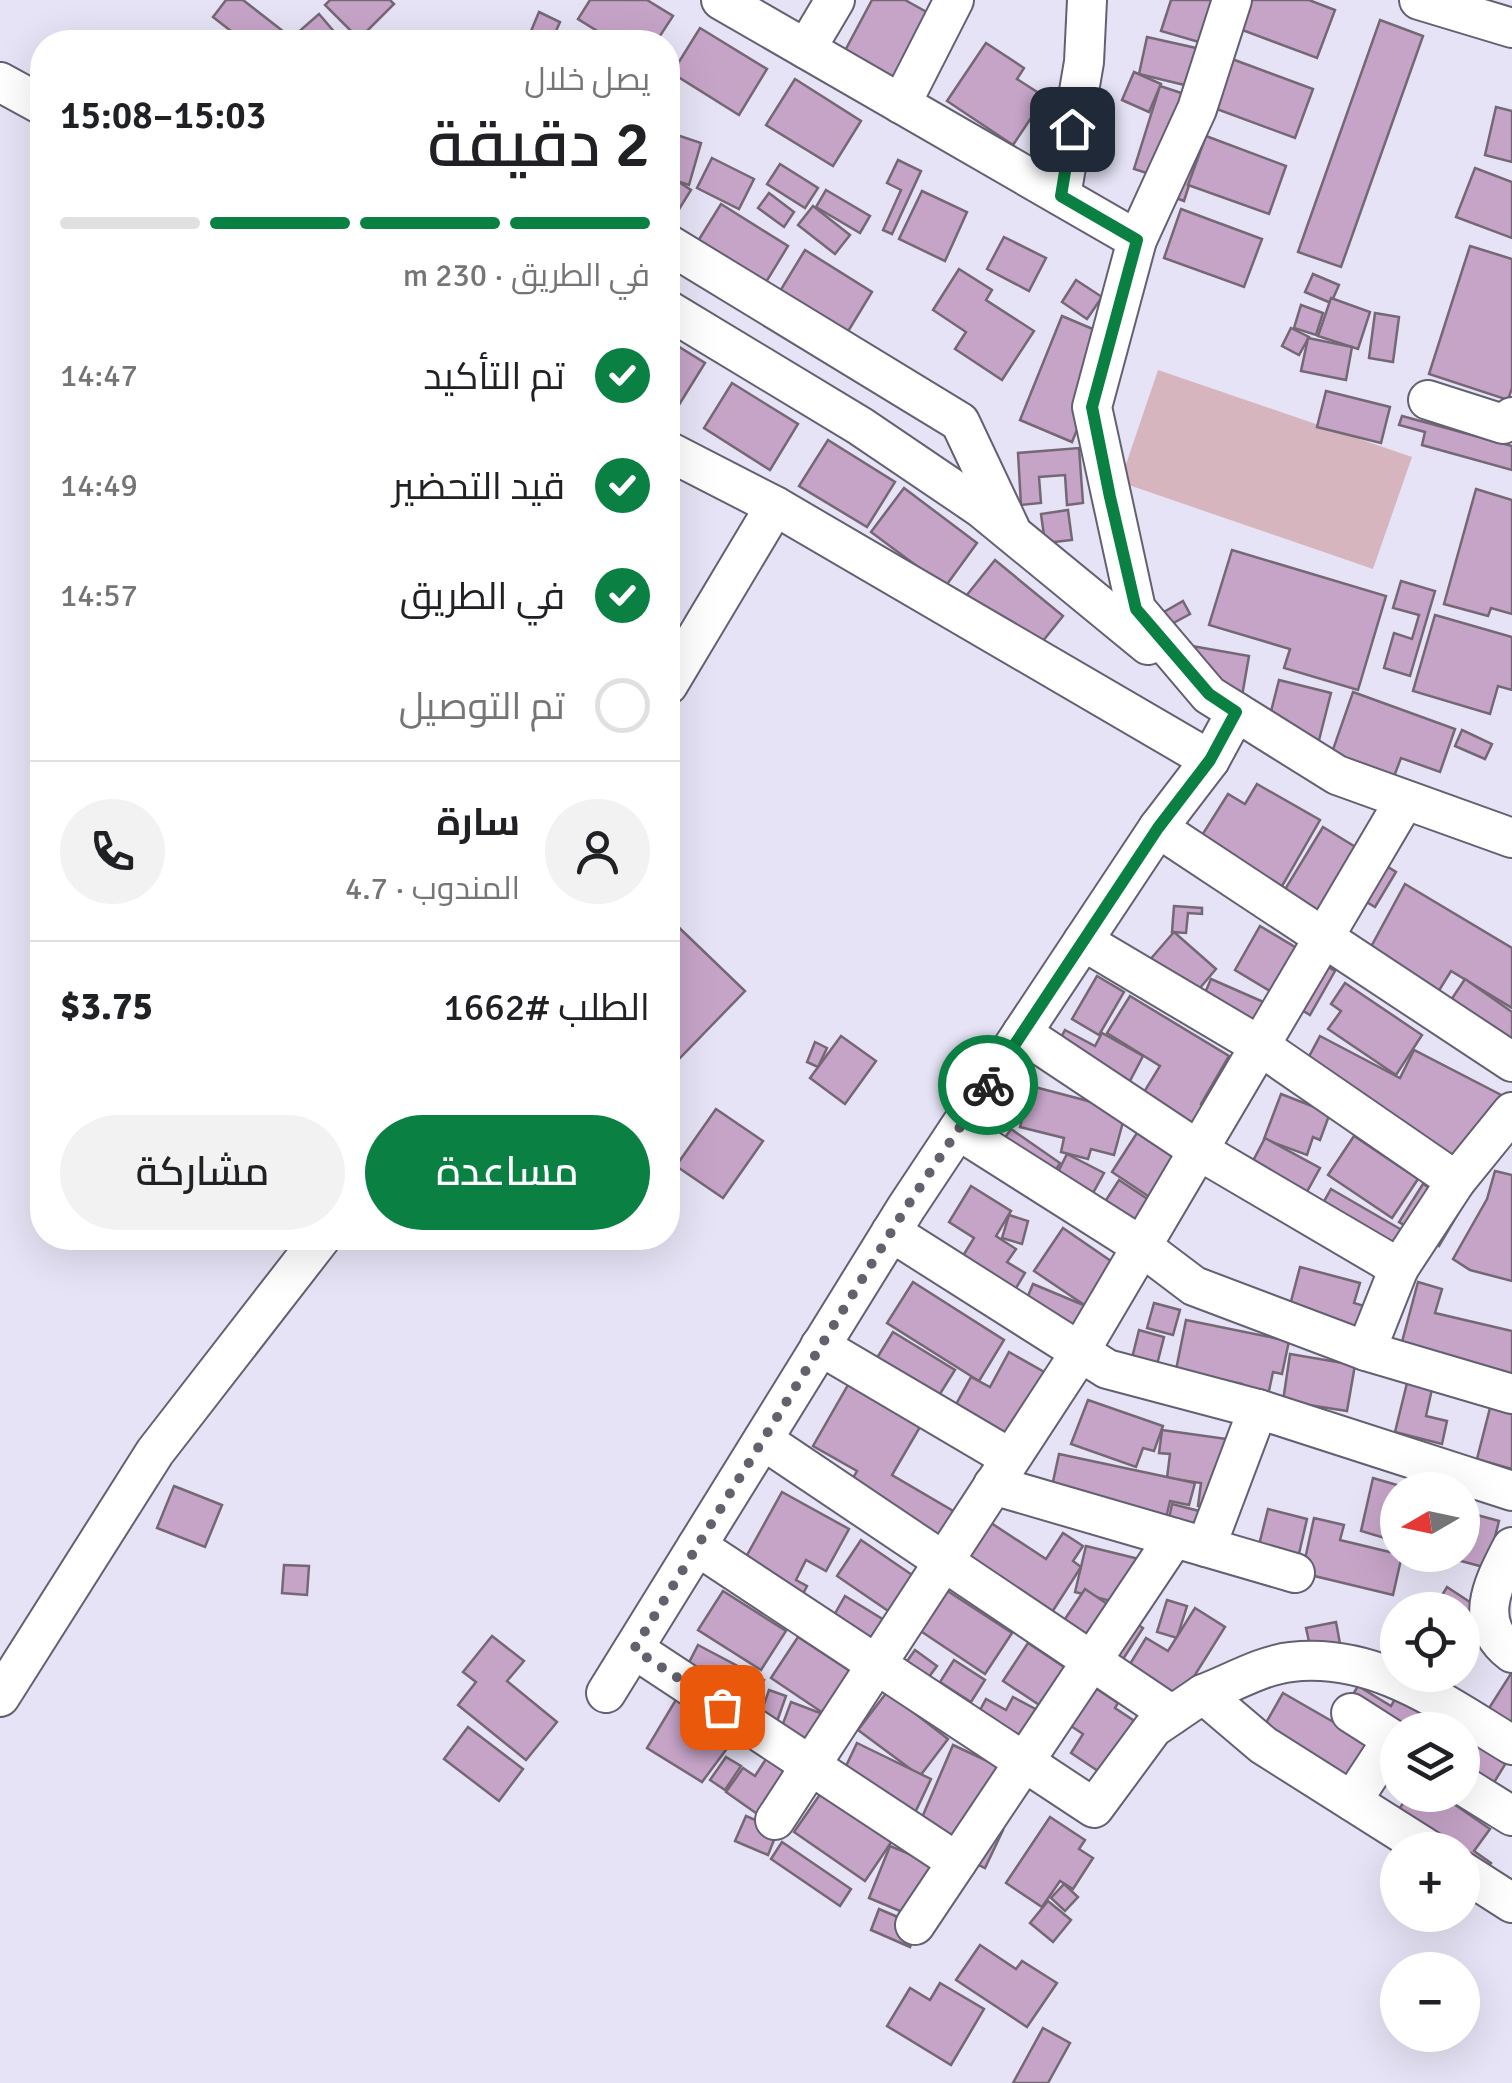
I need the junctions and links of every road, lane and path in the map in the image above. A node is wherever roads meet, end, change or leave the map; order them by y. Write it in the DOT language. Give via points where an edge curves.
graph roads {
  1 [pos="721,0"];
  2 [pos="835,0"];
  3 [pos="954,0"];
  4 [pos="1087,0"];
  5 [pos="1232,0"];
  6 [pos="1418,0"];
  7 [pos="1512,28"];
  8 [pos="806,49"];
  9 [pos="0,82"];
  10 [pos="30,99"];
  11 [pos="901,104"];
  12 [pos="1061,196"];
  13 [pos="1137,240"];
  14 [pos="680,251"];
  15 [pos="680,317"];
  16 [pos="1428,400"];
  17 [pos="1512,416"];
  18 [pos="680,457"];
  19 [pos="776,506"];
  20 [pos="1013,535"];
  21 [pos="680,664"];
  22 [pos="1222,703"];
  23 [pos="1210,760"];
  24 [pos="1403,803"];
  25 [pos="1158,828"];
  26 [pos="1512,838"];
  27 [pos="1322,938"];
  28 [pos="1083,941"];
  29 [pos="1022,1032"];
  30 [pos="1260,1046"];
  31 [pos="1512,1062"];
  32 [pos="1512,1112"];
  33 [pos="958,1130"];
  34 [pos="1198,1150"];
  35 [pos="1456,1181"];
  36 [pos="890,1232"];
  37 [pos="1141,1246"];
  38 [pos="312,1250"];
  39 [pos="1399,1268"];
  40 [pos="820,1346"];
  41 [pos="1080,1348"];
  42 [pos="1366,1350"];
  43 [pos="1512,1394"];
  44 [pos="1258,1409"];
  45 [pos="762,1440"];
  46 [pos="1002,1472"];
  47 [pos="1512,1491"];
  48 [pos="1190,1542"];
  49 [pos="697,1546"];
  50 [pos="1512,1547"];
  51 [pos="943,1562"];
  52 [pos="1295,1573"];
  53 [pos="634,1649"];
  54 [pos="1512,1653"];
  55 [pos="1092,1662"];
  56 [pos="875,1666"];
  57 [pos="606,1693"];
  58 [pos="1203,1694"];
  59 [pos="0,1697"];
  60 [pos="1350,1714"];
  61 [pos="1172,1715"];
  62 [pos="1380,1733"];
  63 [pos="1512,1745"];
  64 [pos="1026,1760"];
  65 [pos="1380,1763"];
  66 [pos="811,1765"];
  67 [pos="1480,1796"];
  68 [pos="1352,1801"];
  69 [pos="1512,1816"];
  70 [pos="775,1820"];
  71 [pos="1401,1832"];
  72 [pos="957,1862"];
  73 [pos="1480,1883"];
  74 [pos="1512,1903"];
  75 [pos="914,1924"];
  1 -- 8 [label="street"];
  2 -- 8 [label="street"];
  3 -- 11 [label="street"];
  4 -- 12 [label="street" via="1084,62"];
  5 -- 13 [label="street" via="1197,109"];
  6 -- 7 [label="street"];
  8 -- 11 [label="street"];
  9 -- 10 [label="street"];
  11 -- 12 [label="street"];
  12 -- 13 [label="street"];
  13 -- 22 [label="street" via="1092,407 1136,609"];
  14 -- 20 [label="street" via="960,422"];
  15 -- 20 [label="street" via="860,426"];
  16 -- 17 [label="street" via="1503,424"];
  18 -- 19 [label="street"];
  19 -- 21 [label="street"];
  19 -- 23 [label="street"];
  20 -- 22 [label="street"];
  22 -- 23 [label="street"];
  22 -- 24 [label="street" via="1337,775"];
  23 -- 25 [label="street"];
  24 -- 26 [label="street"];
  24 -- 27 [label="street"];
  25 -- 27 [label="street"];
  25 -- 28 [label="street"];
  27 -- 30 [label="street"];
  27 -- 31 [label="street"];
  28 -- 29 [label="street"];
  28 -- 30 [label="street"];
  29 -- 33 [label="street"];
  29 -- 34 [label="street"];
  30 -- 34 [label="street"];
  30 -- 35 [label="street"];
  32 -- 35 [label="street"];
  33 -- 36 [label="street"];
  33 -- 37 [label="street"];
  34 -- 37 [label="street"];
  34 -- 39 [label="street"];
  35 -- 39 [label="street"];
  36 -- 40 [label="street"];
  36 -- 41 [label="street"];
  37 -- 41 [label="street"];
  37 -- 42 [label="street" via="1194,1286"];
  38 -- 59 [label="street" via="156,1452"];
  39 -- 42 [label="street"];
  40 -- 45 [label="street"];
  40 -- 46 [label="street"];
  41 -- 44 [label="street" via="1107,1369"];
  41 -- 46 [label="street"];
  42 -- 43 [label="street"];
  44 -- 47 [label="street"];
  44 -- 48 [label="street"];
  45 -- 49 [label="street"];
  45 -- 51 [label="street"];
  46 -- 48 [label="street"];
  46 -- 51 [label="street"];
  48 -- 52 [label="street"];
  48 -- 55 [label="street"];
  49 -- 53 [label="street"];
  49 -- 56 [label="street"];
  50 -- 54 [label="street" via="1492,1588 1488,1616"];
  51 -- 55 [label="street"];
  51 -- 56 [label="street"];
  53 -- 57 [label="street"];
  53 -- 66 [label="street"];
  55 -- 61 [label="street"];
  55 -- 64 [label="street"];
  56 -- 64 [label="street"];
  56 -- 66 [label="street"];
  58 -- 61 [label="street"];
  58 -- 63 [label="street" via="1289,1662 1358,1665 1412,1684"];
  58 -- 68 [label="street" via="1263,1745"];
  60 -- 62 [label="street"];
  61 -- 64 [label="street" via="1153,1728 1094,1808"];
  64 -- 72 [label="street"];
  65 -- 68 [label="street"];
  66 -- 70 [label="street"];
  66 -- 72 [label="street"];
  67 -- 69 [label="street"];
  68 -- 71 [label="street"];
  72 -- 75 [label="street"];
  73 -- 74 [label="street"];
}
